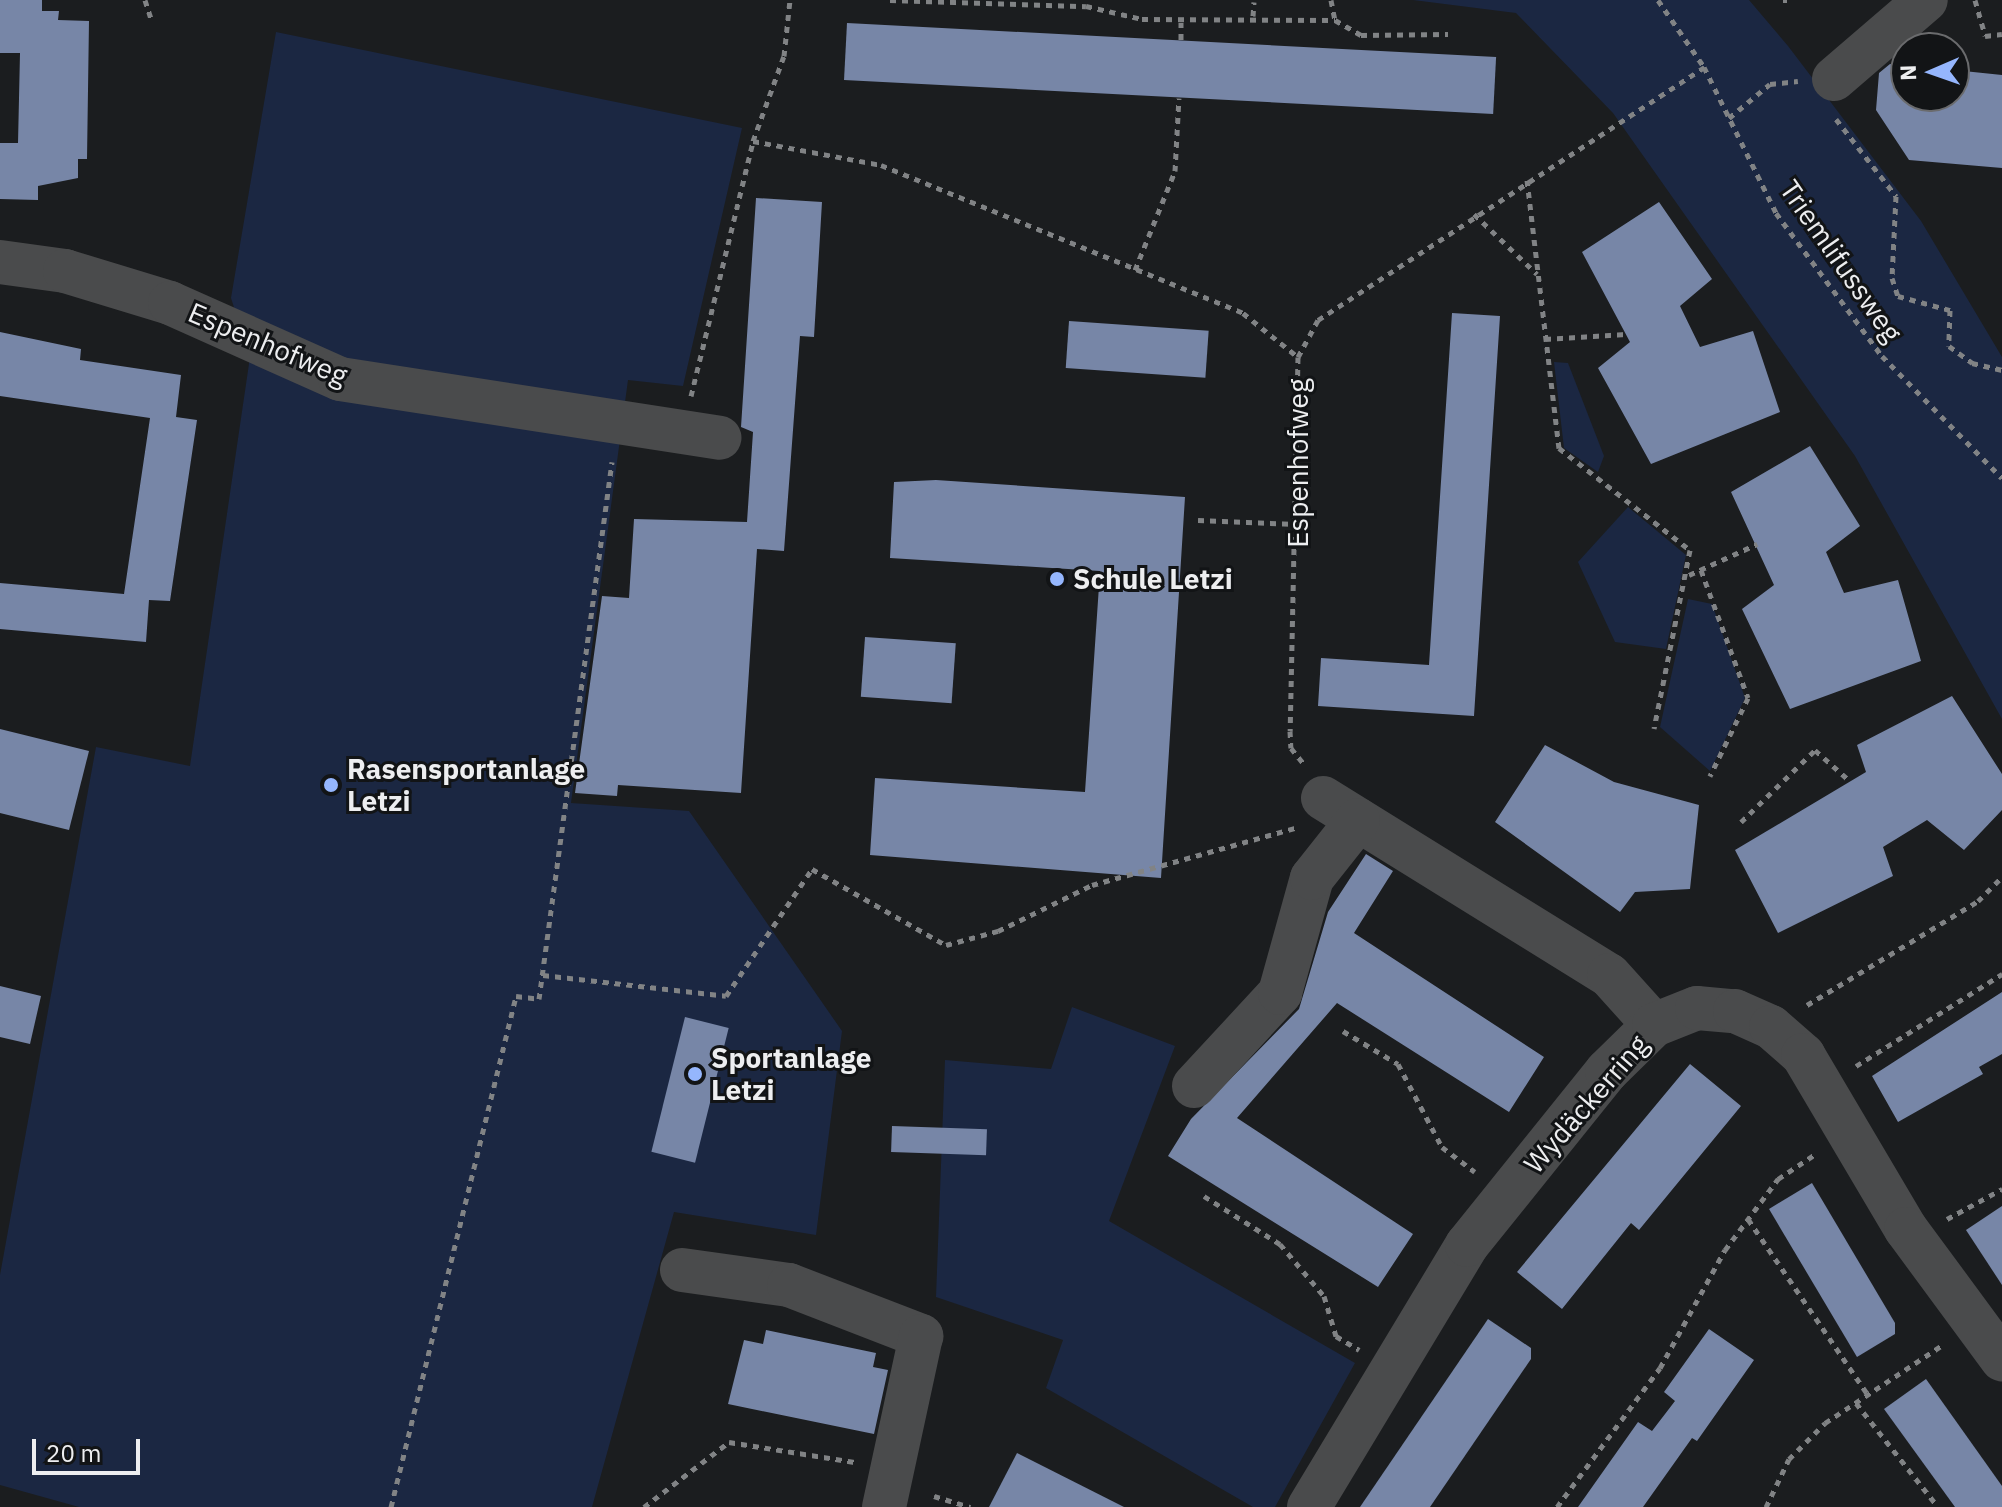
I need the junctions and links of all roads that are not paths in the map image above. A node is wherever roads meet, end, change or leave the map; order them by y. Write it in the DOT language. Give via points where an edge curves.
graph roads {
  1 [pos="1926,0"];
  2 [pos="1834,97"];
  3 [pos="0,262"];
  4 [pos="701,435"];
  5 [pos="1654,1025"];
  6 [pos="1194,1086"];
  7 [pos="682,1270"];
  8 [pos="2002,1359"];
  9 [pos="884,1507"];
  10 [pos="1309,1507"];
  1 -- 2 [label="street"];
  3 -- 4 [label="street, Espenhofweg" via="65,271 170,303 340,379"];
  5 -- 6 [label="street" via="1609,975 1339,809 1312,878 1280,993"];
  5 -- 8 [label="street, Wydäckerring" via="1697,1008 1735,1011 1771,1027 1803,1055 1906,1229"];
  5 -- 10 [label="street, Wydäckerring" via="1607,1071 1467,1245"];
  7 -- 9 [label="street" via="789,1285 921,1336"];
}
